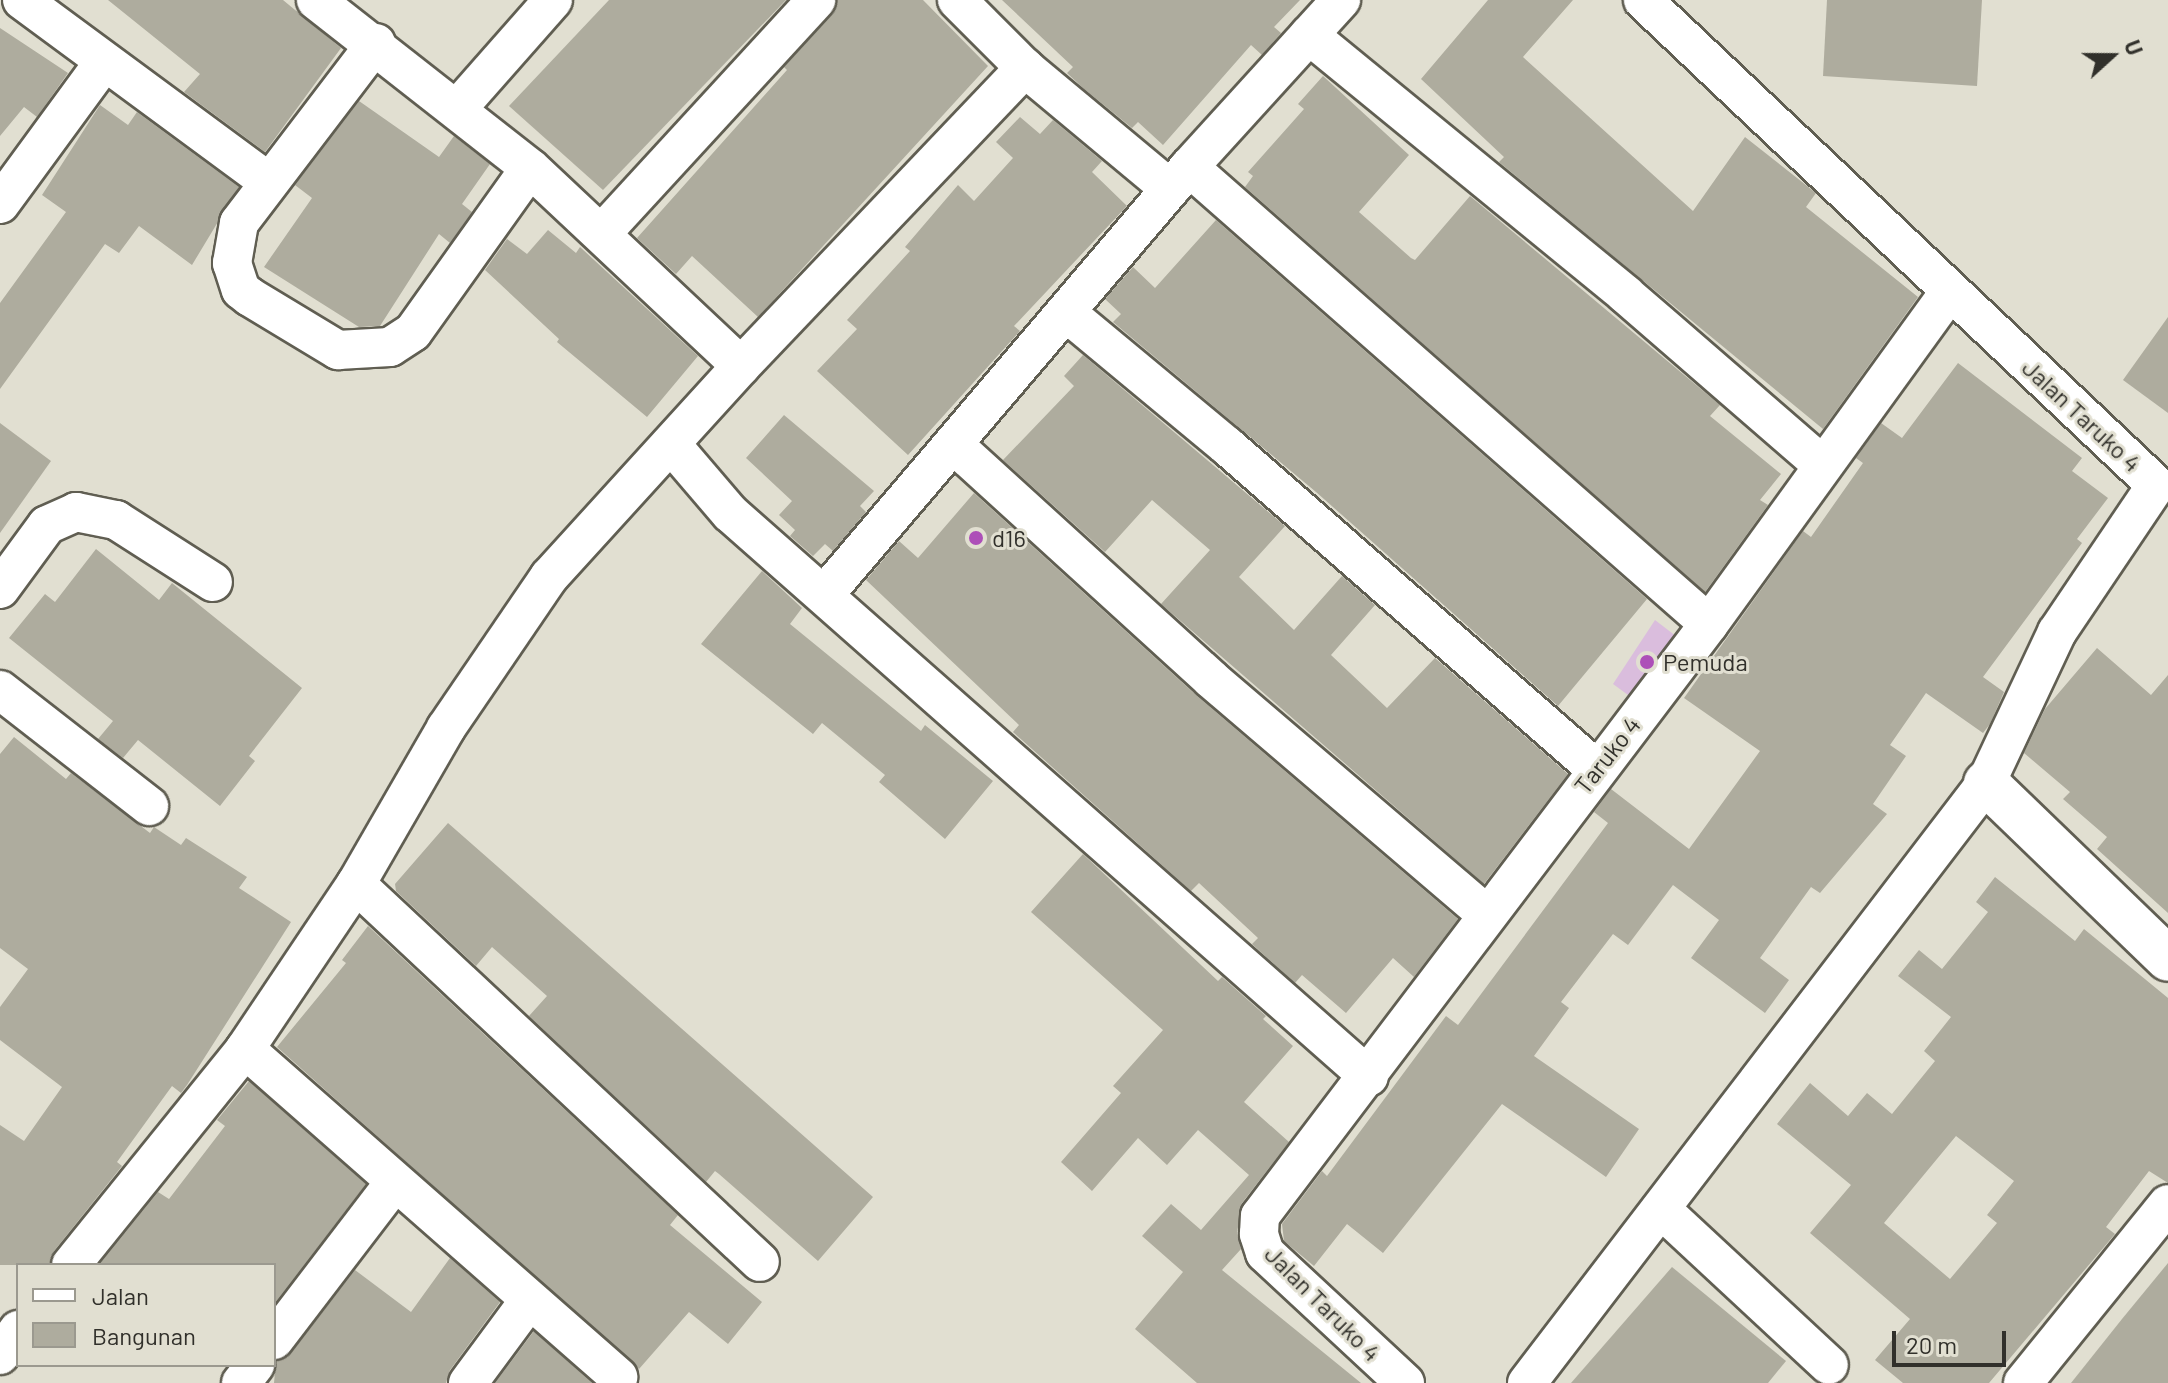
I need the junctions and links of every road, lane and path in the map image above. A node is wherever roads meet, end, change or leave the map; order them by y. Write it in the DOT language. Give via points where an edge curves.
graph roads {
  1 [pos="22,0"];
  2 [pos="316,0"];
  3 [pos="553,0"];
  4 [pos="816,0"];
  5 [pos="958,0"];
  6 [pos="1341,0"];
  7 [pos="1643,0"];
  8 [pos="1309,35"];
  9 [pos="376,43"];
  10 [pos="104,62"];
  11 [pos="1025,68"];
  12 [pos="457,109"];
  13 [pos="530,168"];
  14 [pos="1179,178"];
  15 [pos="269,182"];
  16 [pos="0,204"];
  17 [pos="603,232"];
  18 [pos="1949,292"];
  19 [pos="1068,314"];
  20 [pos="741,366"];
  21 [pos="671,444"];
  22 [pos="953,444"];
  23 [pos="1821,464"];
  24 [pos="2162,489"];
  25 [pos="213,582"];
  26 [pos="0,589"];
  27 [pos="824,595"];
  28 [pos="1709,624"];
  29 [pos="0,690"];
  30 [pos="1596,769"];
  31 [pos="1986,783"];
  32 [pos="149,806"];
  33 [pos="356,884"];
  34 [pos="1486,914"];
  35 [pos="2168,959"];
  36 [pos="245,1049"];
  37 [pos="1369,1077"];
  38 [pos="394,1183"];
  39 [pos="2168,1204"];
  40 [pos="1661,1209"];
  41 [pos="1260,1216"];
  42 [pos="760,1262"];
  43 [pos="73,1263"];
  44 [pos="528,1302"];
  45 [pos="16,1334"];
  46 [pos="276,1337"];
  47 [pos="0,1355"];
  48 [pos="1829,1365"];
  49 [pos="253,1367"];
  50 [pos="619,1377"];
  51 [pos="241,1383"];
  52 [pos="468,1383"];
  53 [pos="1405,1383"];
  54 [pos="1527,1383"];
  55 [pos="2023,1383"];
  1 -- 10 [label="street"];
  2 -- 9 [label="street"];
  3 -- 12 [label="street"];
  4 -- 17 [label="street"];
  5 -- 11 [label="street"];
  6 -- 8 [label="street"];
  7 -- 18 [label="street, Jalan Taruko 4"];
  8 -- 14 [label="street"];
  8 -- 23 [label="street" via="1625,294"];
  9 -- 12 [label="street"];
  9 -- 15 [label="street"];
  10 -- 15 [label="street"];
  10 -- 16 [label="street"];
  11 -- 14 [label="street"];
  11 -- 20 [label="street"];
  12 -- 13 [label="street"];
  13 -- 15 [label="street" via="413,332 374,352 338,350 241,290 232,247 239,223"];
  13 -- 17 [label="street"];
  14 -- 19 [label="street"];
  14 -- 28 [label="street"];
  17 -- 20 [label="street"];
  18 -- 23 [label="street, Taruko 4"];
  18 -- 24 [label="street, Jalan Taruko 4"];
  19 -- 22 [label="street"];
  19 -- 30 [label="street"];
  20 -- 21 [label="street"];
  21 -- 27 [label="street" via="730,513"];
  21 -- 33 [label="street" via="549,577 446,728"];
  22 -- 27 [label="street"];
  22 -- 34 [label="street" via="1211,679"];
  23 -- 28 [label="street, Taruko 4"];
  24 -- 31 [label="street, Jalan Taruko 4" via="2057,632"];
  25 -- 26 [label="street" via="116,520 76,512 47,525"];
  27 -- 37 [label="street"];
  28 -- 30 [label="street, Taruko 4"];
  29 -- 32 [label="street"];
  30 -- 34 [label="street, Taruko 4"];
  31 -- 35 [label="street"];
  31 -- 40 [label="street, Jalan Taruko 4"];
  33 -- 36 [label="street"];
  33 -- 42 [label="street"];
  34 -- 37 [label="street, Taruko 4"];
  36 -- 38 [label="street"];
  36 -- 43 [label="street"];
  37 -- 41 [label="street, Taruko 4"];
  38 -- 44 [label="street"];
  38 -- 46 [label="street"];
  39 -- 55 [label="street"];
  40 -- 48 [label="street"];
  40 -- 54 [label="street, Jalan Taruko 4"];
  41 -- 53 [label="street, Jalan Taruko 4" via="1265,1253"];
  44 -- 50 [label="street"];
  44 -- 52 [label="street"];
  45 -- 47 [label="street"];
  49 -- 51 [label="street"];
}
